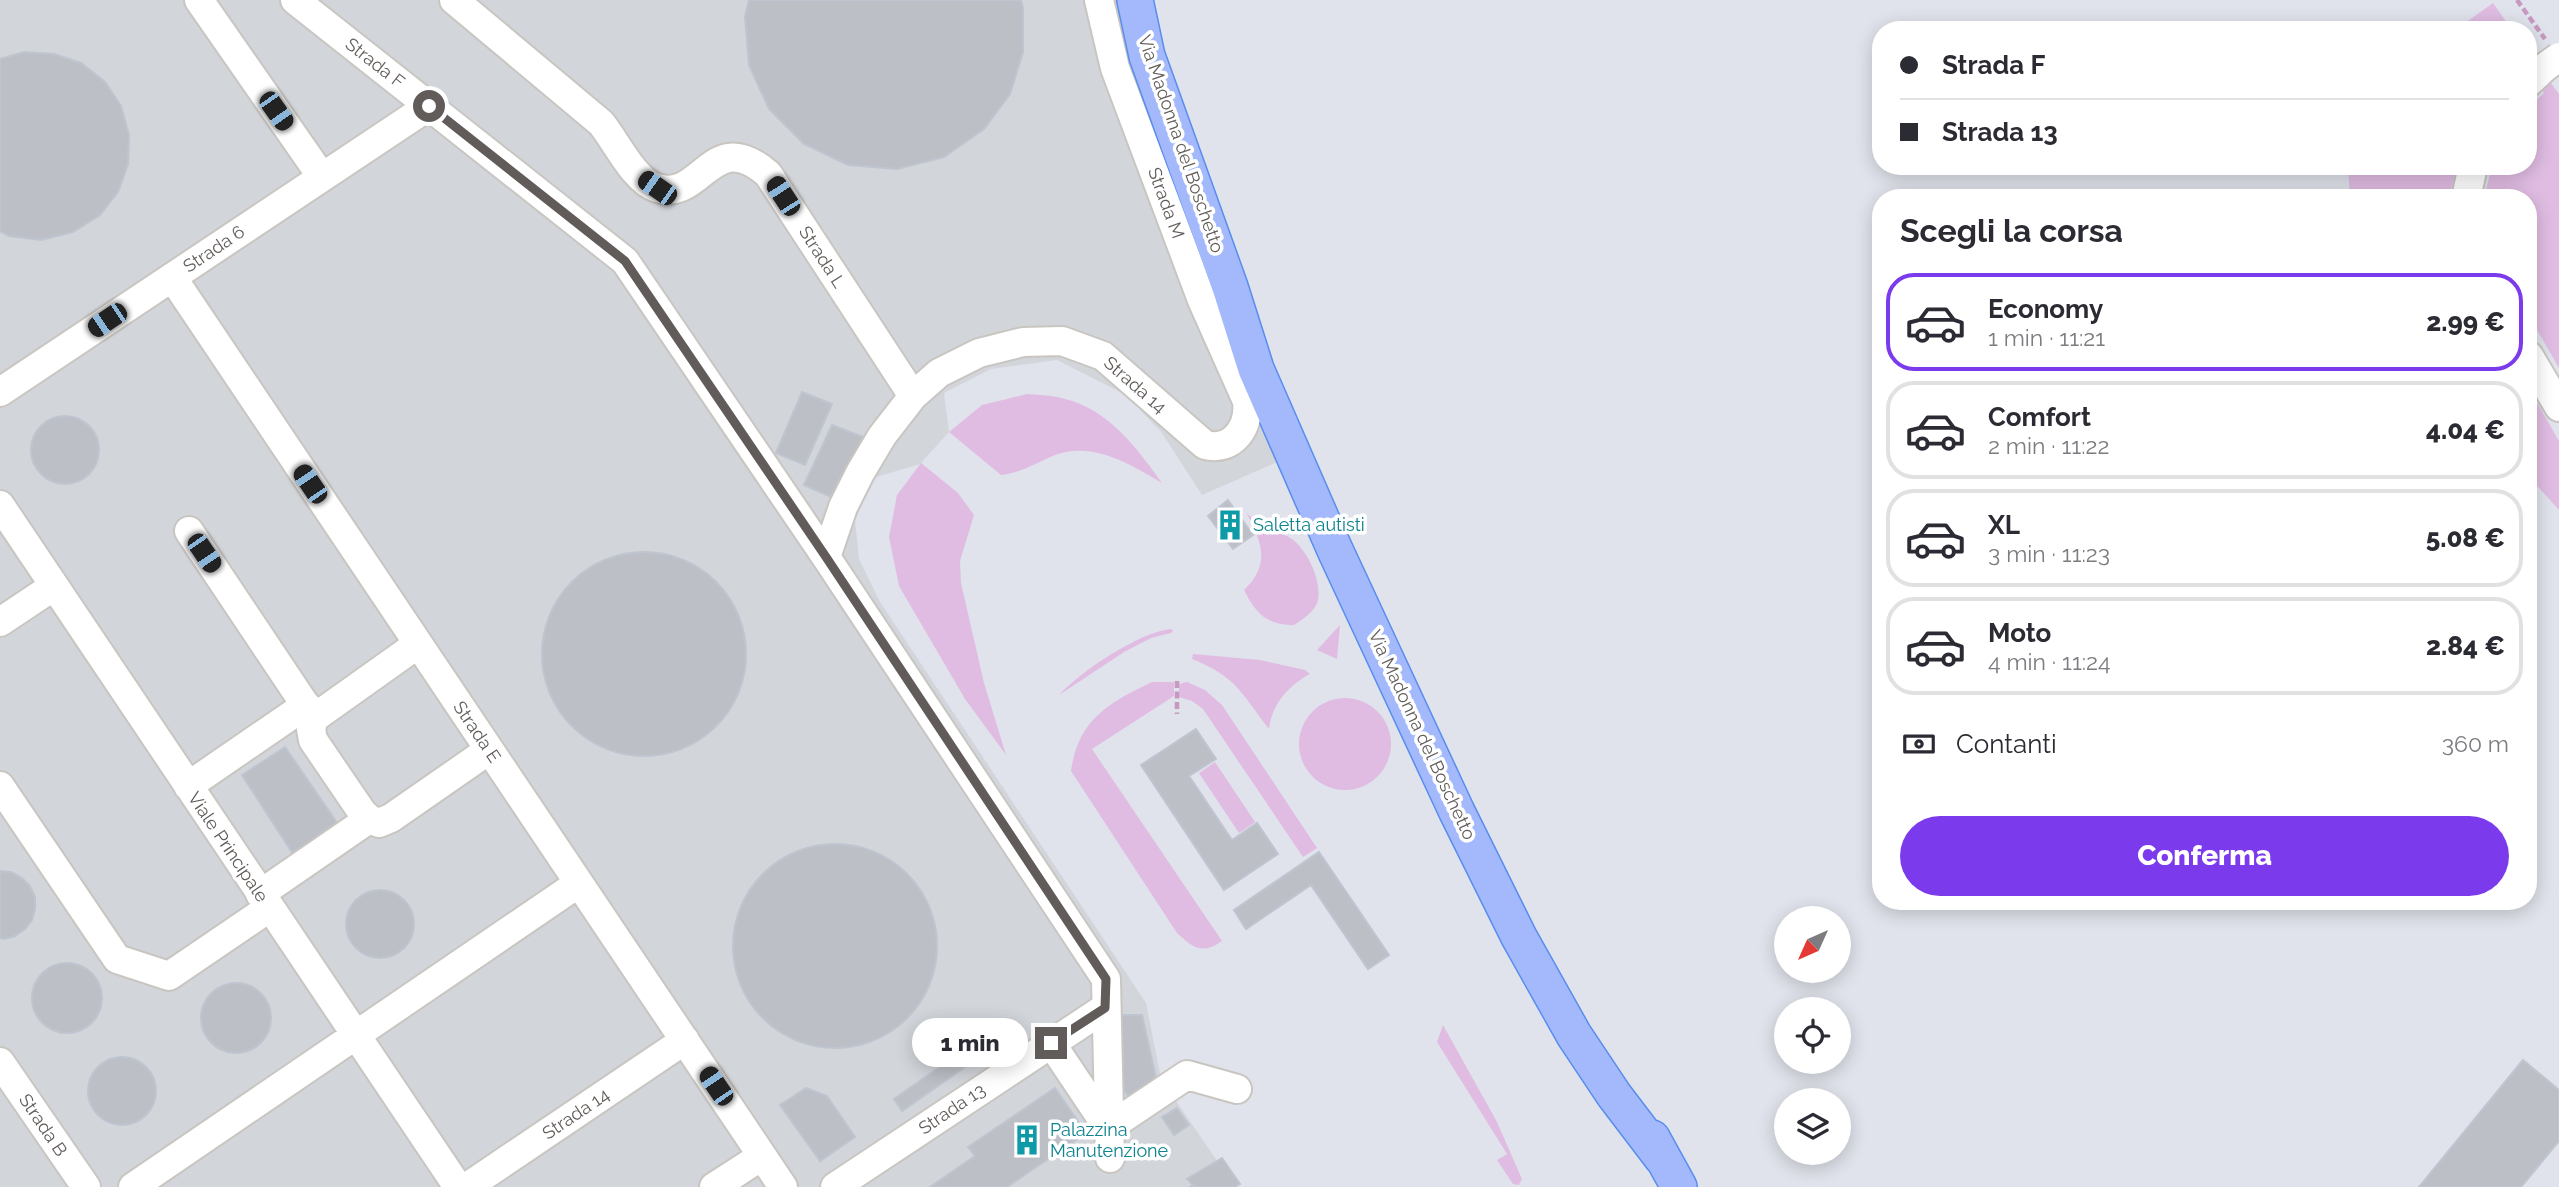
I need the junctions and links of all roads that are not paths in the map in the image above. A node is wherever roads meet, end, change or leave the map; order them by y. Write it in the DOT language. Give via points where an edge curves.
graph roads {
  1 [pos="199,0"];
  2 [pos="295,0"];
  3 [pos="454,0"];
  4 [pos="1099,0"];
  5 [pos="1135,0"];
  6 [pos="429,106"];
  7 [pos="322,177"];
  8 [pos="172,277"];
  9 [pos="2537,370"];
  10 [pos="0,392"];
  11 [pos="913,396"];
  12 [pos="1247,401"];
  13 [pos="2559,407"];
  14 [pos="0,505"];
  15 [pos="189,531"];
  16 [pos="826,557"];
  17 [pos="54,586"];
  18 [pos="0,622"];
  19 [pos="418,644"];
  20 [pos="310,712"];
  21 [pos="489,750"];
  22 [pos="0,786"];
  23 [pos="188,786"];
  24 [pos="369,819"];
  25 [pos="579,883"];
  26 [pos="264,901"];
  27 [pos="1105,1008"];
  28 [pos="356,1035"];
  29 [pos="685,1040"];
  30 [pos="1051,1043"];
  31 [pos="0,1062"];
  32 [pos="1237,1089"];
  33 [pos="1108,1128"];
  34 [pos="762,1156"];
  35 [pos="1110,1158"];
  36 [pos="1671,1173"];
  37 [pos="86,1187"];
  38 [pos="133,1187"];
  39 [pos="458,1187"];
  40 [pos="467,1187"];
  41 [pos="714,1187"];
  42 [pos="783,1187"];
  43 [pos="835,1187"];
  1 -- 7 [label="street"];
  2 -- 6 [label="street, Strada F"];
  3 -- 11 [label="street, Strada L" via="601,122 628,163 657,188 687,184 728,157 756,163 768,174"];
  4 -- 12 [label="street, Strada M" via="1120,81 1202,300"];
  5 -- 36 [label="main road, Via Madonna del Boschetto" via="1147,56 1230,287 1279,375 1549,954"];
  6 -- 7 [label="street, Strada 6"];
  6 -- 16 [label="street, Strada F" via="625,261"];
  7 -- 8 [label="street, Strada 6"];
  8 -- 10 [label="street, Strada 6"];
  8 -- 19 [label="street, Strada E"];
  9 -- 13 [label="street"];
  11 -- 12 [label="street, Strada 14" via="939,373 979,353 1023,342 1062,341 1103,356 1205,445 1222,446 1242,431 1249,416"];
  11 -- 16 [label="street, Strada 14" via="860,473"];
  14 -- 17 [label="street, Viale Principale"];
  15 -- 20 [label="street"];
  16 -- 27 [label="street, Strada F" via="1106,979"];
  17 -- 18 [label="street"];
  17 -- 23 [label="street, Viale Principale"];
  19 -- 20 [label="street"];
  19 -- 21 [label="street, Strada E"];
  20 -- 23 [label="street"];
  20 -- 24 [label="street" via="313,740"];
  21 -- 24 [label="street" via="391,818 379,823"];
  21 -- 25 [label="street, Strada E"];
  22 -- 26 [label="street" via="117,958 169,976"];
  23 -- 26 [label="street, Viale Principale"];
  24 -- 26 [label="street"];
  25 -- 28 [label="street"];
  25 -- 29 [label="street, Strada E"];
  26 -- 28 [label="street, Viale Principale"];
  27 -- 30 [label="street, Strada 13"];
  27 -- 33 [label="street, Strada F"];
  28 -- 38 [label="street"];
  28 -- 39 [label="street, Viale Principale"];
  29 -- 34 [label="street, Strada E"];
  29 -- 40 [label="street, Strada 14"];
  30 -- 33 [label="street"];
  30 -- 43 [label="street, Strada 13"];
  31 -- 37 [label="street, Strada B"];
  32 -- 33 [label="street" via="1187,1075"];
  33 -- 35 [label="street, Strada F"];
  34 -- 41 [label="street"];
  34 -- 42 [label="street, Strada E"];
}
